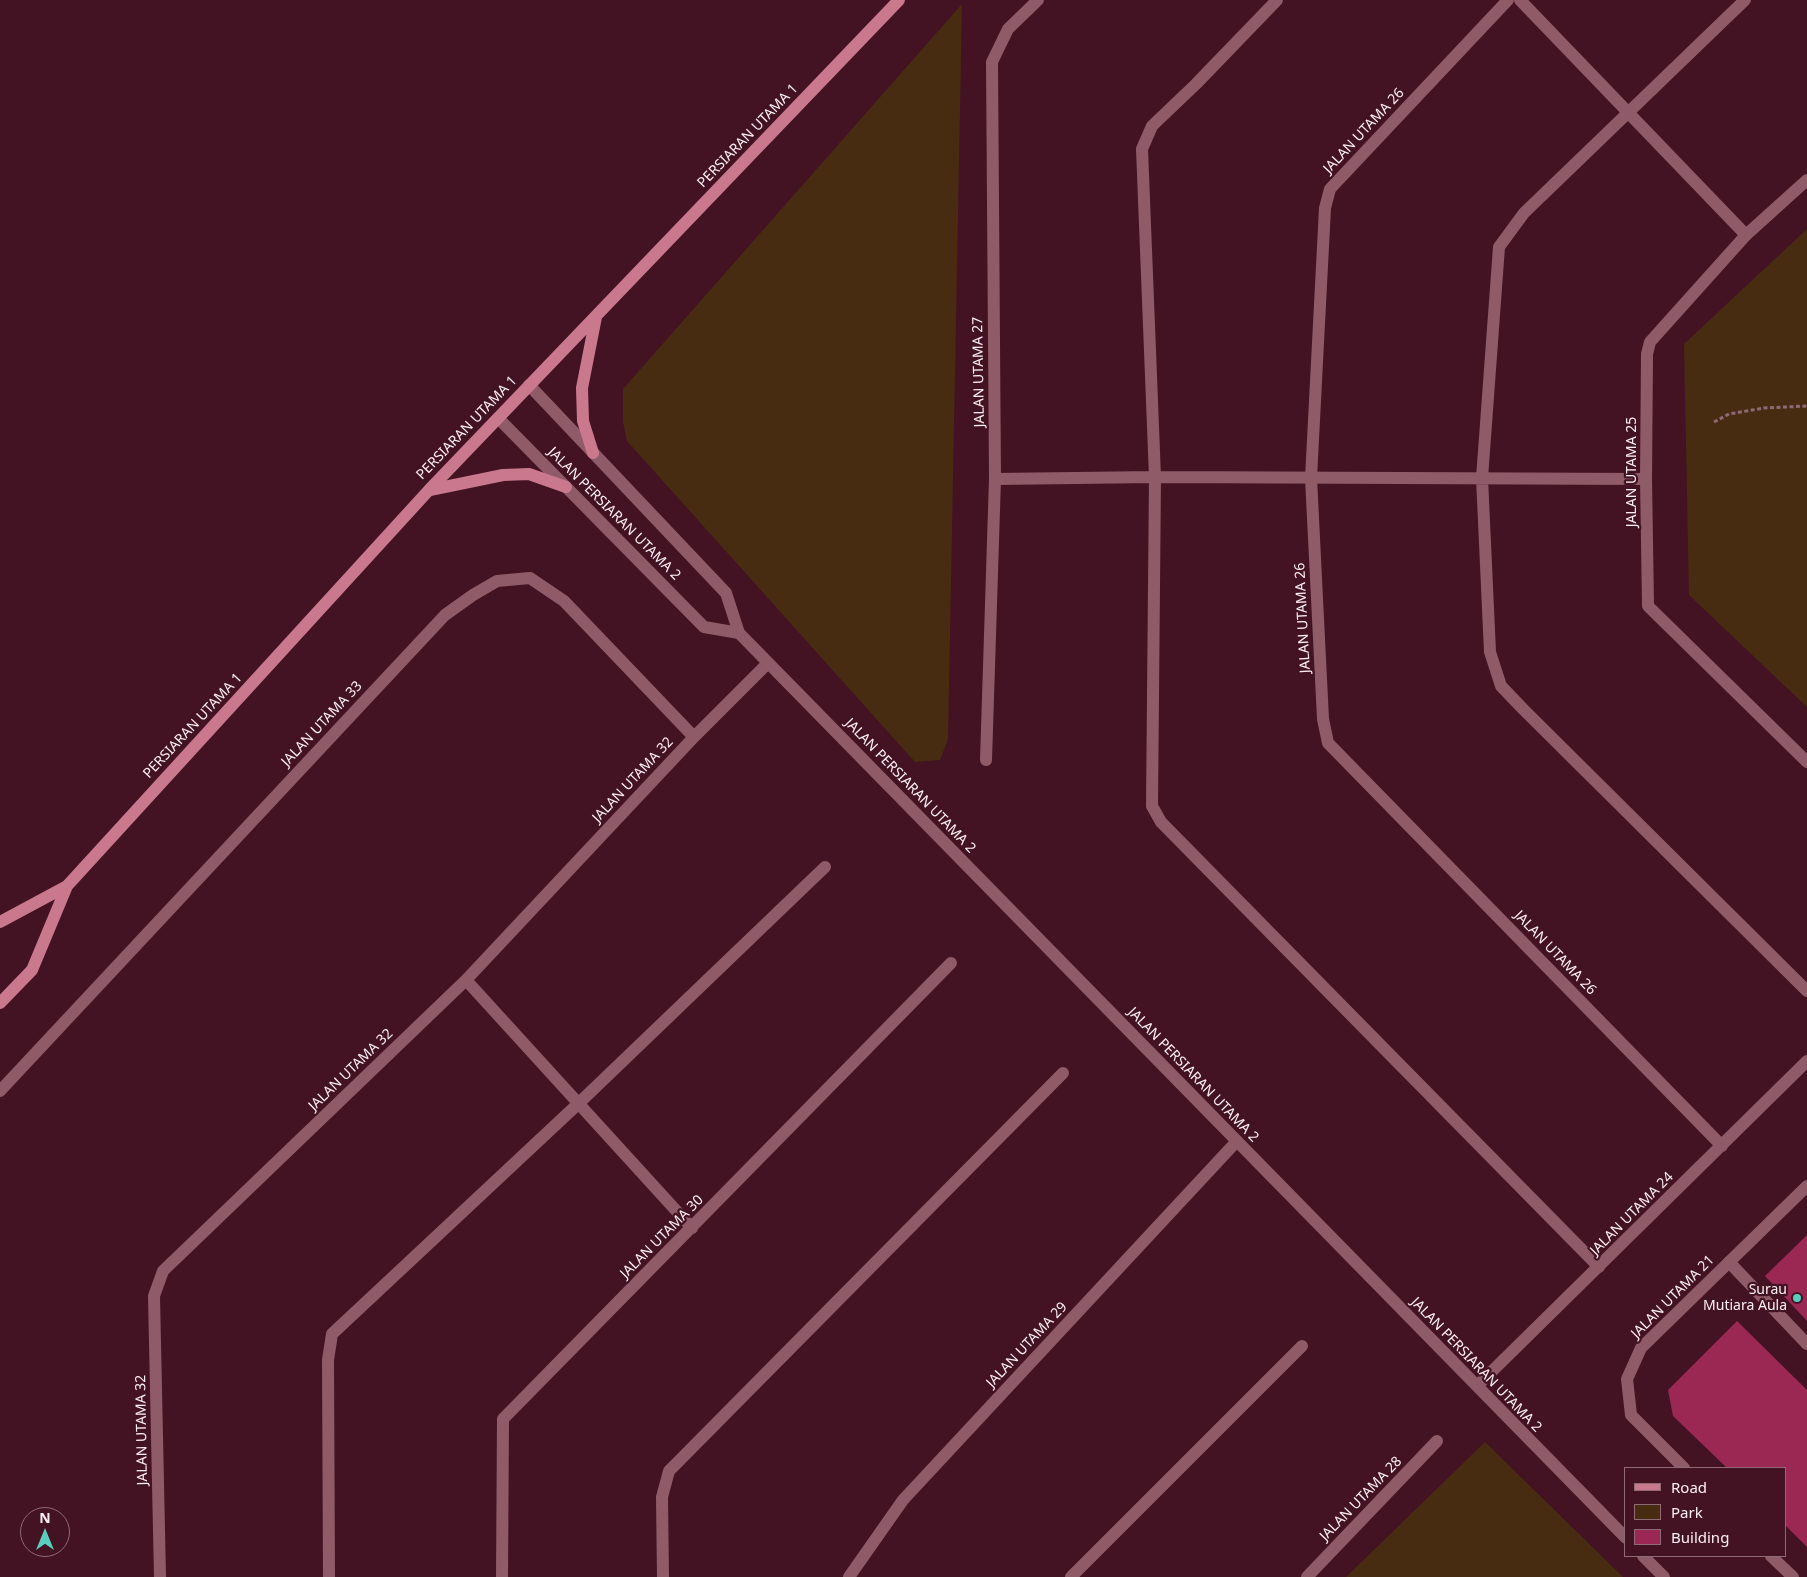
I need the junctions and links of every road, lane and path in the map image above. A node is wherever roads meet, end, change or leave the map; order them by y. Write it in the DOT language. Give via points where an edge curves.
graph roads {
  1 [pos="899,0"];
  2 [pos="1038,0"];
  3 [pos="1277,0"];
  4 [pos="1508,0"];
  5 [pos="1520,0"];
  6 [pos="1745,0"];
  7 [pos="1628,111"];
  8 [pos="1807,180"];
  9 [pos="1746,235"];
  10 [pos="596,317"];
  11 [pos="529,385"];
  12 [pos="1807,406"];
  13 [pos="498,418"];
  14 [pos="1714,422"];
  15 [pos="593,453"];
  16 [pos="1155,477"];
  17 [pos="1311,478"];
  18 [pos="1482,478"];
  19 [pos="995,479"];
  20 [pos="1646,479"];
  21 [pos="566,487"];
  22 [pos="429,490"];
  23 [pos="739,633"];
  24 [pos="768,663"];
  25 [pos="694,737"];
  26 [pos="986,760"];
  27 [pos="1807,762"];
  28 [pos="825,867"];
  29 [pos="67,886"];
  30 [pos="0,922"];
  31 [pos="951,963"];
  32 [pos="466,980"];
  33 [pos="1807,991"];
  34 [pos="0,1003"];
  35 [pos="1807,1061"];
  36 [pos="1063,1073"];
  37 [pos="0,1091"];
  38 [pos="579,1103"];
  39 [pos="1237,1142"];
  40 [pos="1722,1146"];
  41 [pos="1807,1186"];
  42 [pos="692,1228"];
  43 [pos="1729,1262"];
  44 [pos="1599,1267"];
  45 [pos="1807,1344"];
  46 [pos="1302,1346"];
  47 [pos="1477,1386"];
  48 [pos="1437,1441"];
  49 [pos="1683,1467"];
  50 [pos="1624,1536"];
  51 [pos="1644,1557"];
  52 [pos="1772,1557"];
  53 [pos="160,1577"];
  54 [pos="329,1577"];
  55 [pos="502,1577"];
  56 [pos="663,1577"];
  57 [pos="849,1577"];
  58 [pos="1071,1577"];
  59 [pos="1307,1577"];
  60 [pos="1664,1577"];
  61 [pos="1793,1577"];
  1 -- 10 [label="street, PERSIARAN UTAMA 1"];
  2 -- 19 [label="street, JALAN UTAMA 27" via="1008,29 992,62"];
  3 -- 16 [label="street" via="1152,126 1142,149"];
  4 -- 17 [label="street, JALAN UTAMA 26" via="1330,189 1325,208"];
  5 -- 7 [label="street"];
  6 -- 7 [label="street"];
  7 -- 9 [label="street"];
  7 -- 18 [label="street" via="1524,213 1499,246"];
  8 -- 9 [label="street, JALAN UTAMA 25"];
  9 -- 20 [label="street, JALAN UTAMA 25" via="1650,342 1647,354"];
  10 -- 11 [label="street, PERSIARAN UTAMA 1"];
  10 -- 15 [label="street" via="582,388 584,421"];
  11 -- 13 [label="street, PERSIARAN UTAMA 1"];
  11 -- 15 [label="street, JALAN PERSIARAN UTAMA 2"];
  12 -- 14 [label="path" via="1729,414"];
  13 -- 21 [label="street, JALAN PERSIARAN UTAMA 2"];
  13 -- 22 [label="street, PERSIARAN UTAMA 1"];
  15 -- 23 [label="street, JALAN PERSIARAN UTAMA 2" via="726,593"];
  16 -- 17 [label="street"];
  16 -- 19 [label="street"];
  16 -- 44 [label="street" via="1152,806 1161,822"];
  17 -- 18 [label="street"];
  17 -- 40 [label="street, JALAN UTAMA 26" via="1323,720 1328,742"];
  18 -- 20 [label="street"];
  18 -- 33 [label="street" via="1490,652 1501,686"];
  19 -- 26 [label="street, JALAN UTAMA 27"];
  20 -- 27 [label="street, JALAN UTAMA 25" via="1648,606"];
  21 -- 22 [label="street" via="528,474 503,474"];
  21 -- 23 [label="street, JALAN PERSIARAN UTAMA 2" via="704,627"];
  22 -- 29 [label="street, PERSIARAN UTAMA 1"];
  23 -- 24 [label="street, JALAN PERSIARAN UTAMA 2"];
  24 -- 25 [label="street, JALAN UTAMA 32"];
  24 -- 39 [label="street, JALAN PERSIARAN UTAMA 2"];
  25 -- 32 [label="street, JALAN UTAMA 32"];
  25 -- 37 [label="street, JALAN UTAMA 33" via="564,601 530,578 497,581 445,615"];
  28 -- 38 [label="street"];
  29 -- 30 [label="street, PERSIARAN UTAMA 1"];
  29 -- 34 [label="street, PERSIARAN UTAMA 1" via="32,970"];
  31 -- 42 [label="street, JALAN UTAMA 30"];
  32 -- 38 [label="street"];
  32 -- 53 [label="street, JALAN UTAMA 32" via="163,1271 154,1296"];
  35 -- 40 [label="street, JALAN UTAMA 24"];
  36 -- 56 [label="street" via="669,1471 662,1497"];
  38 -- 42 [label="street"];
  38 -- 54 [label="street" via="332,1334 328,1360"];
  39 -- 47 [label="street, JALAN PERSIARAN UTAMA 2"];
  39 -- 57 [label="street, JALAN UTAMA 29" via="903,1500"];
  40 -- 44 [label="street, JALAN UTAMA 24"];
  41 -- 43 [label="street, JALAN UTAMA 21"];
  42 -- 55 [label="street, JALAN UTAMA 30" via="503,1419"];
  43 -- 45 [label="street"];
  43 -- 49 [label="street, JALAN UTAMA 21" via="1641,1348 1627,1379 1631,1415"];
  44 -- 47 [label="street, JALAN UTAMA 24"];
  46 -- 58 [label="street"];
  47 -- 50 [label="street, JALAN PERSIARAN UTAMA 2"];
  48 -- 59 [label="street, JALAN UTAMA 28"];
  51 -- 60 [label="street"];
  52 -- 61 [label="street"];
}
